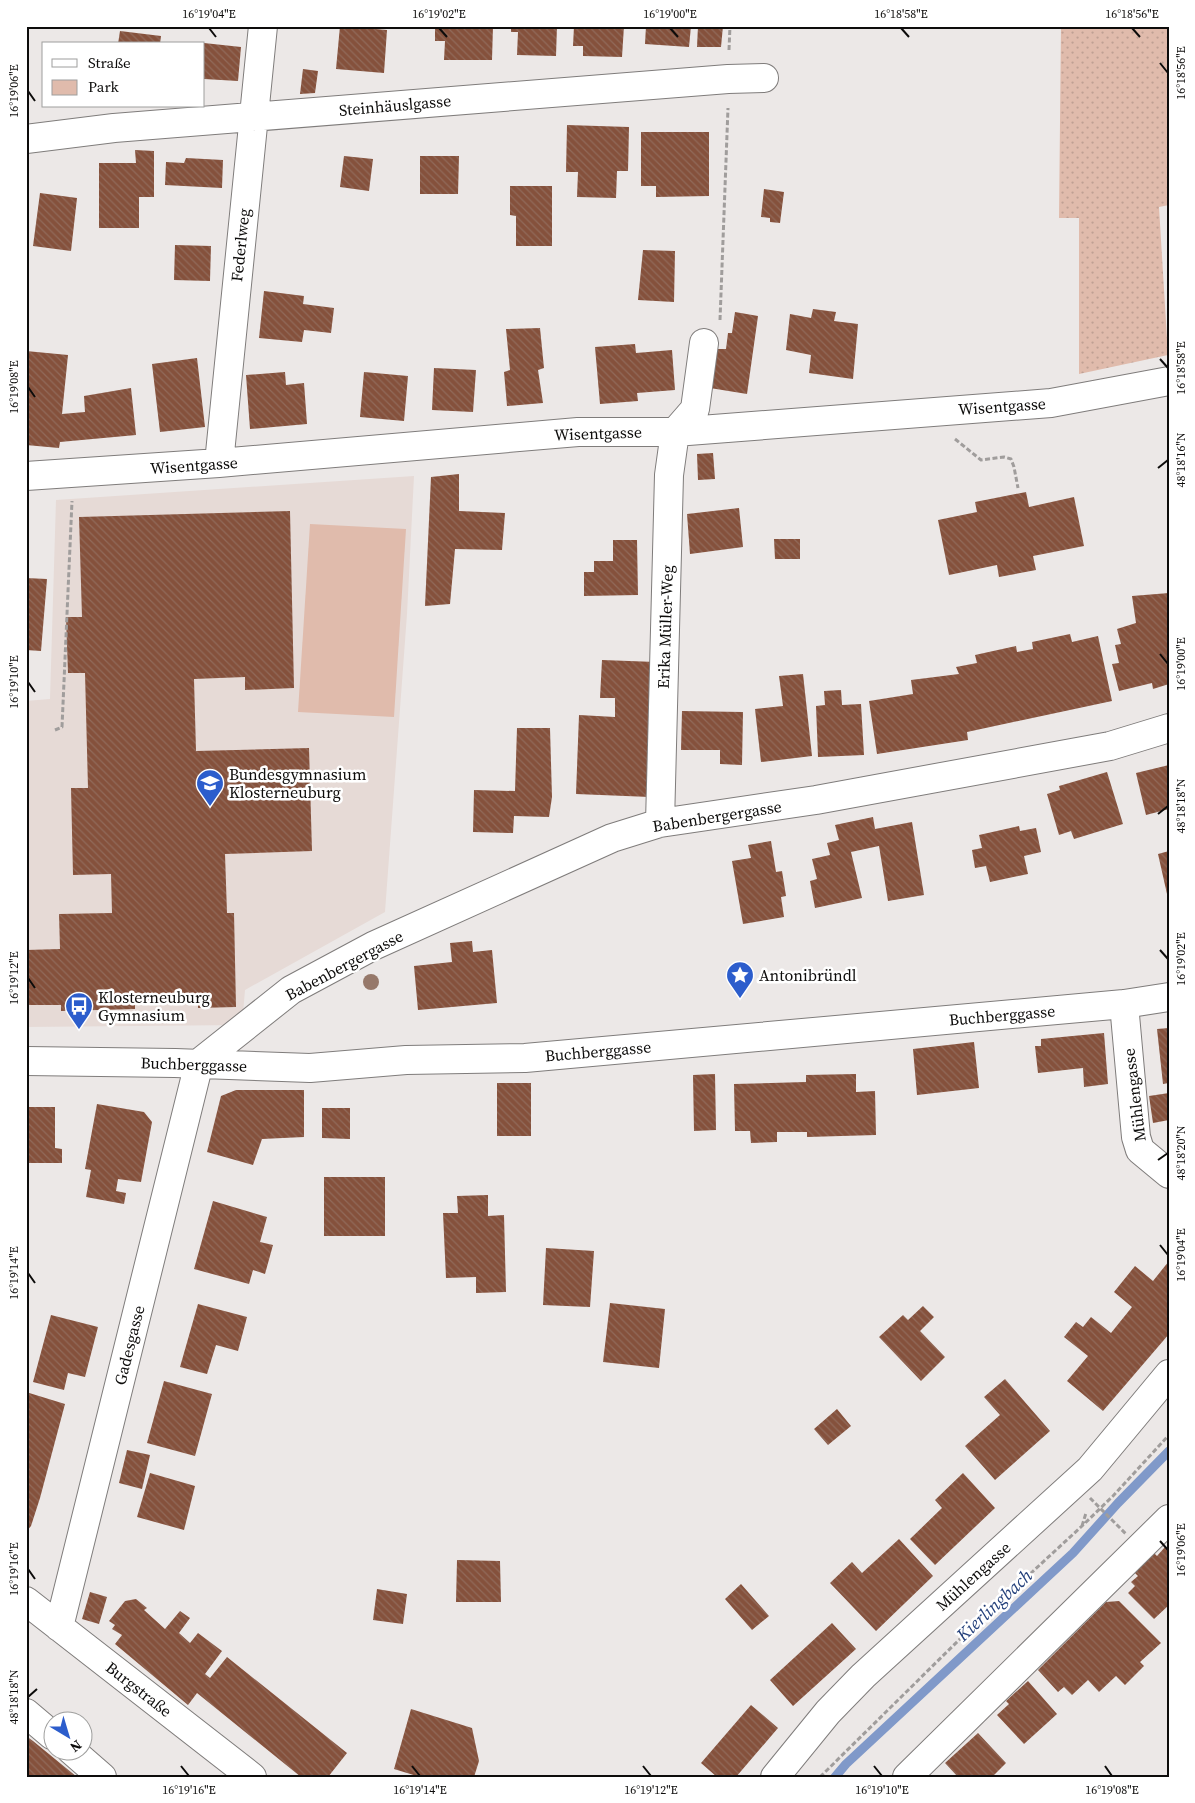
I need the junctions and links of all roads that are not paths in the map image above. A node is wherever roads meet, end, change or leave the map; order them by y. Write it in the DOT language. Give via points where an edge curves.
graph roads {
  1 [pos="263,26"];
  2 [pos="764,78"];
  3 [pos="253,117"];
  4 [pos="26,139"];
  5 [pos="704,343"];
  6 [pos="1169,381"];
  7 [pos="675,432"];
  8 [pos="219,463"];
  9 [pos="26,476"];
  10 [pos="1169,728"];
  11 [pos="660,823"];
  12 [pos="1169,997"];
  13 [pos="1124,1004"];
  14 [pos="26,1061"];
  15 [pos="199,1063"];
  16 [pos="1169,1174"];
  17 [pos="1169,1374"];
  18 [pos="1169,1518"];
  19 [pos="26,1601"];
  20 [pos="59,1627"];
  21 [pos="26,1713"];
  22 [pos="42,1727"];
  23 [pos="82,1760"];
  24 [pos="102,1777"];
  25 [pos="252,1777"];
  26 [pos="775,1777"];
  27 [pos="907,1777"];
  1 -- 3 [label="street, Federlweg"];
  2 -- 3 [label="street, Steinhäuslgasse"];
  3 -- 4 [label="street, Steinhäuslgasse"];
  3 -- 8 [label="street, Federlweg"];
  5 -- 7 [label="street" via="695,409"];
  6 -- 7 [label="street, Wisentgasse" via="1051,403"];
  7 -- 8 [label="street, Wisentgasse" via="578,432"];
  7 -- 11 [label="street, Erika Müller-Weg" via="669,475"];
  8 -- 9 [label="street, Wisentgasse"];
  10 -- 11 [label="street, Babenbergergasse" via="1110,746 816,800"];
  11 -- 15 [label="street, Babenbergergasse" via="612,838 373,946 291,990"];
  12 -- 13 [label="street, Buchberggasse"];
  13 -- 15 [label="street, Buchberggasse" via="525,1058 406,1060 310,1068"];
  13 -- 16 [label="street, Mühlengasse" via="1136,1137 1140,1150"];
  14 -- 15 [label="street, Buchberggasse"];
  15 -- 20 [label="street, Gadesgasse"];
  17 -- 26 [label="street, Mühlengasse" via="1090,1469 863,1676 828,1712"];
  18 -- 27 [label="street"];
  19 -- 20 [label="street, Burgstraße"];
  20 -- 25 [label="street, Burgstraße"];
  21 -- 22 [label="street"];
  23 -- 24 [label="street"];
}
